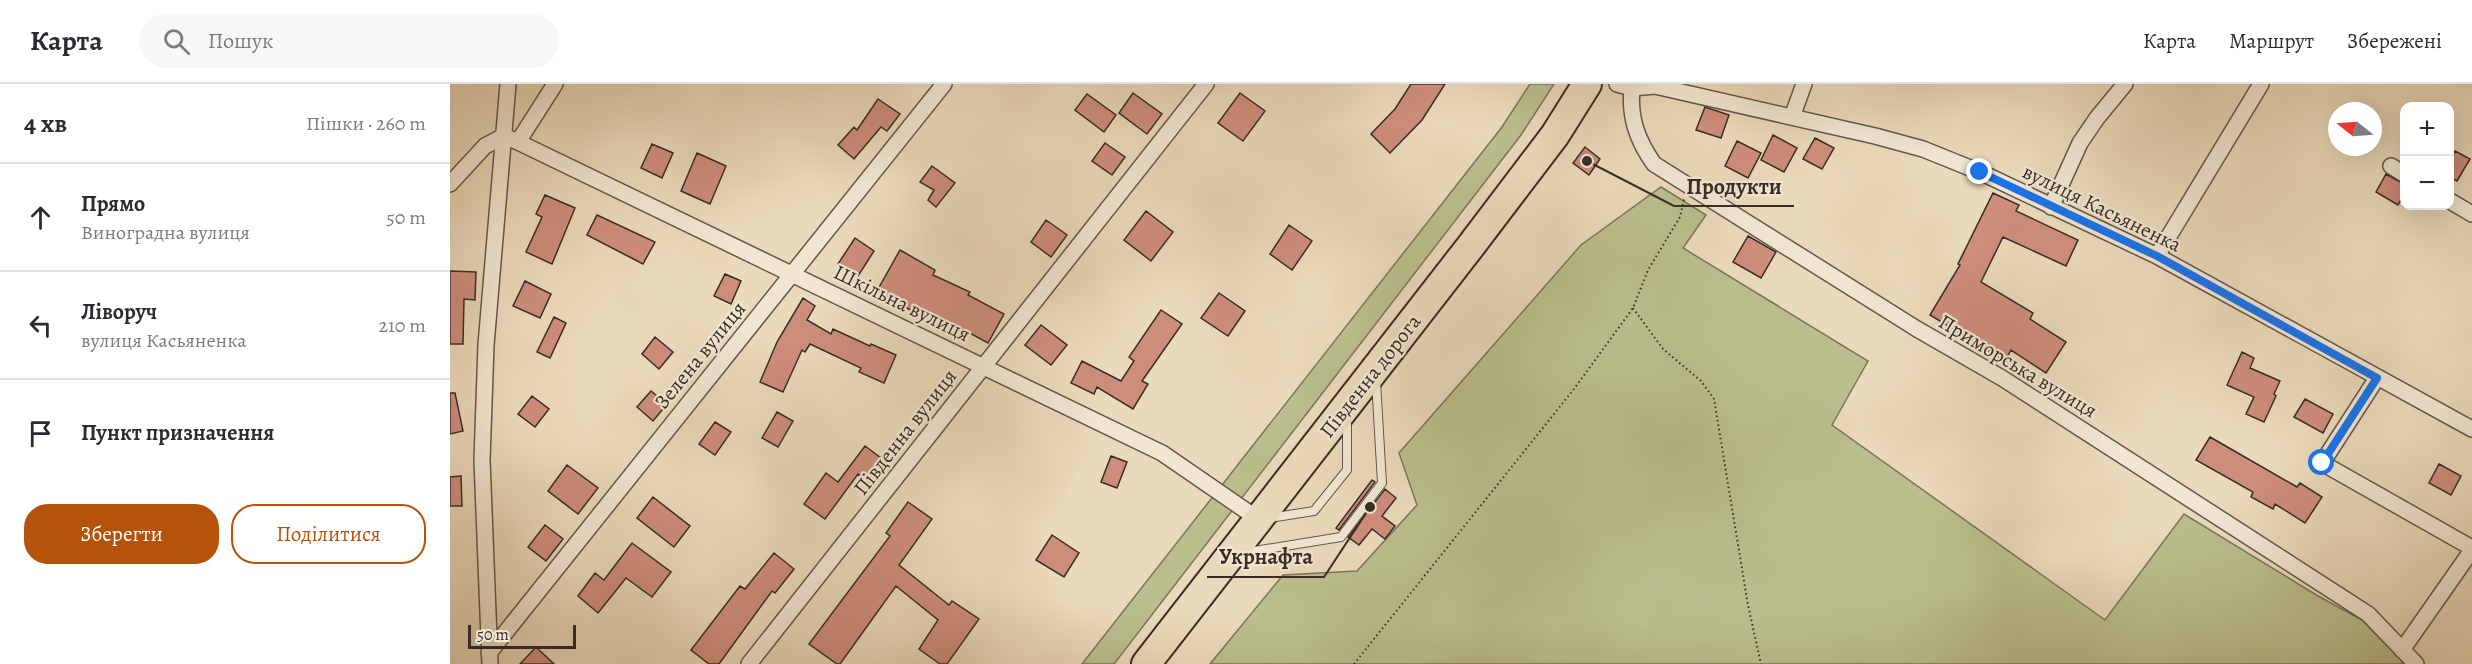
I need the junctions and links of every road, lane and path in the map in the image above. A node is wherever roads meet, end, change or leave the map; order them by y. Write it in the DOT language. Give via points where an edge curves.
graph roads {
  1 [pos="508,84"];
  2 [pos="555,84"];
  3 [pos="944,84"];
  4 [pos="1206,84"];
  5 [pos="1587,84"];
  6 [pos="1804,84"];
  7 [pos="2125,84"];
  8 [pos="2261,84"];
  9 [pos="1655,85"];
  10 [pos="1624,86"];
  11 [pos="1792,117"];
  12 [pos="511,139"];
  13 [pos="450,184"];
  14 [pos="1688,185"];
  15 [pos="2454,203"];
  16 [pos="2051,207"];
  17 [pos="2472,214"];
  18 [pos="2157,256"];
  19 [pos="792,274"];
  20 [pos="1632,308"];
  21 [pos="984,366"];
  22 [pos="1375,371"];
  23 [pos="2377,378"];
  24 [pos="1347,407"];
  25 [pos="2472,429"];
  26 [pos="1258,519"];
  27 [pos="2472,549"];
  28 [pos="1232,555"];
  29 [pos="2402,650"];
  30 [pos="489,659"];
  31 [pos="749,664"];
  32 [pos="1146,664"];
  33 [pos="1354,664"];
  34 [pos="1761,664"];
  35 [pos="2415,664"];
  1 -- 12 [label="street"];
  2 -- 12 [label="street"];
  3 -- 19 [label="street, Зелена вулиця"];
  4 -- 21 [label="street, Південна вулиця"];
  5 -- 22 [label="highway, Південна дорога" via="1555,135"];
  6 -- 11 [label="street"];
  7 -- 16 [label="street" via="2080,143"];
  8 -- 18 [label="street"];
  9 -- 10 [label="street, вулиця Касьяненка"];
  9 -- 11 [label="street, вулиця Касьяненка"];
  10 -- 14 [label="street, Приморська вулиця" via="1646,152 1654,164"];
  11 -- 16 [label="street, вулиця Касьяненка" via="1923,149"];
  12 -- 13 [label="street" via="485,146"];
  12 -- 19 [label="street, Шкільна вулиця"];
  12 -- 30 [label="street" via="486,345 483,448"];
  14 -- 20 [label="path" via="1680,218 1648,270"];
  14 -- 29 [label="street, Приморська вулиця" via="2131,460 2368,614"];
  15 -- 17 [label="street"];
  16 -- 18 [label="street, вулиця Касьяненка"];
  18 -- 23 [label="street, вулиця Касьяненка"];
  19 -- 21 [label="street, Шкільна вулиця"];
  19 -- 30 [label="street, Зелена вулиця"];
  20 -- 33 [label="path" via="1574,389"];
  20 -- 34 [label="path" via="1663,348 1701,381 1714,399"];
  21 -- 26 [label="street, Шкільна вулиця" via="1162,453"];
  21 -- 31 [label="street, Південна вулиця"];
  22 -- 24 [label="highway, Південна дорога"];
  22 -- 28 [label="lane" via="1382,483 1341,537"];
  23 -- 25 [label="street, вулиця Касьяненка"];
  23 -- 27 [label="street" via="2322,463"];
  24 -- 26 [label="highway, Південна дорога"];
  24 -- 26 [label="lane" via="1347,470 1314,511"];
  26 -- 28 [label="highway, Південна дорога"];
  27 -- 29 [label="street"];
  28 -- 32 [label="highway, Південна дорога"];
  29 -- 35 [label="street, Приморська вулиця"];
}
